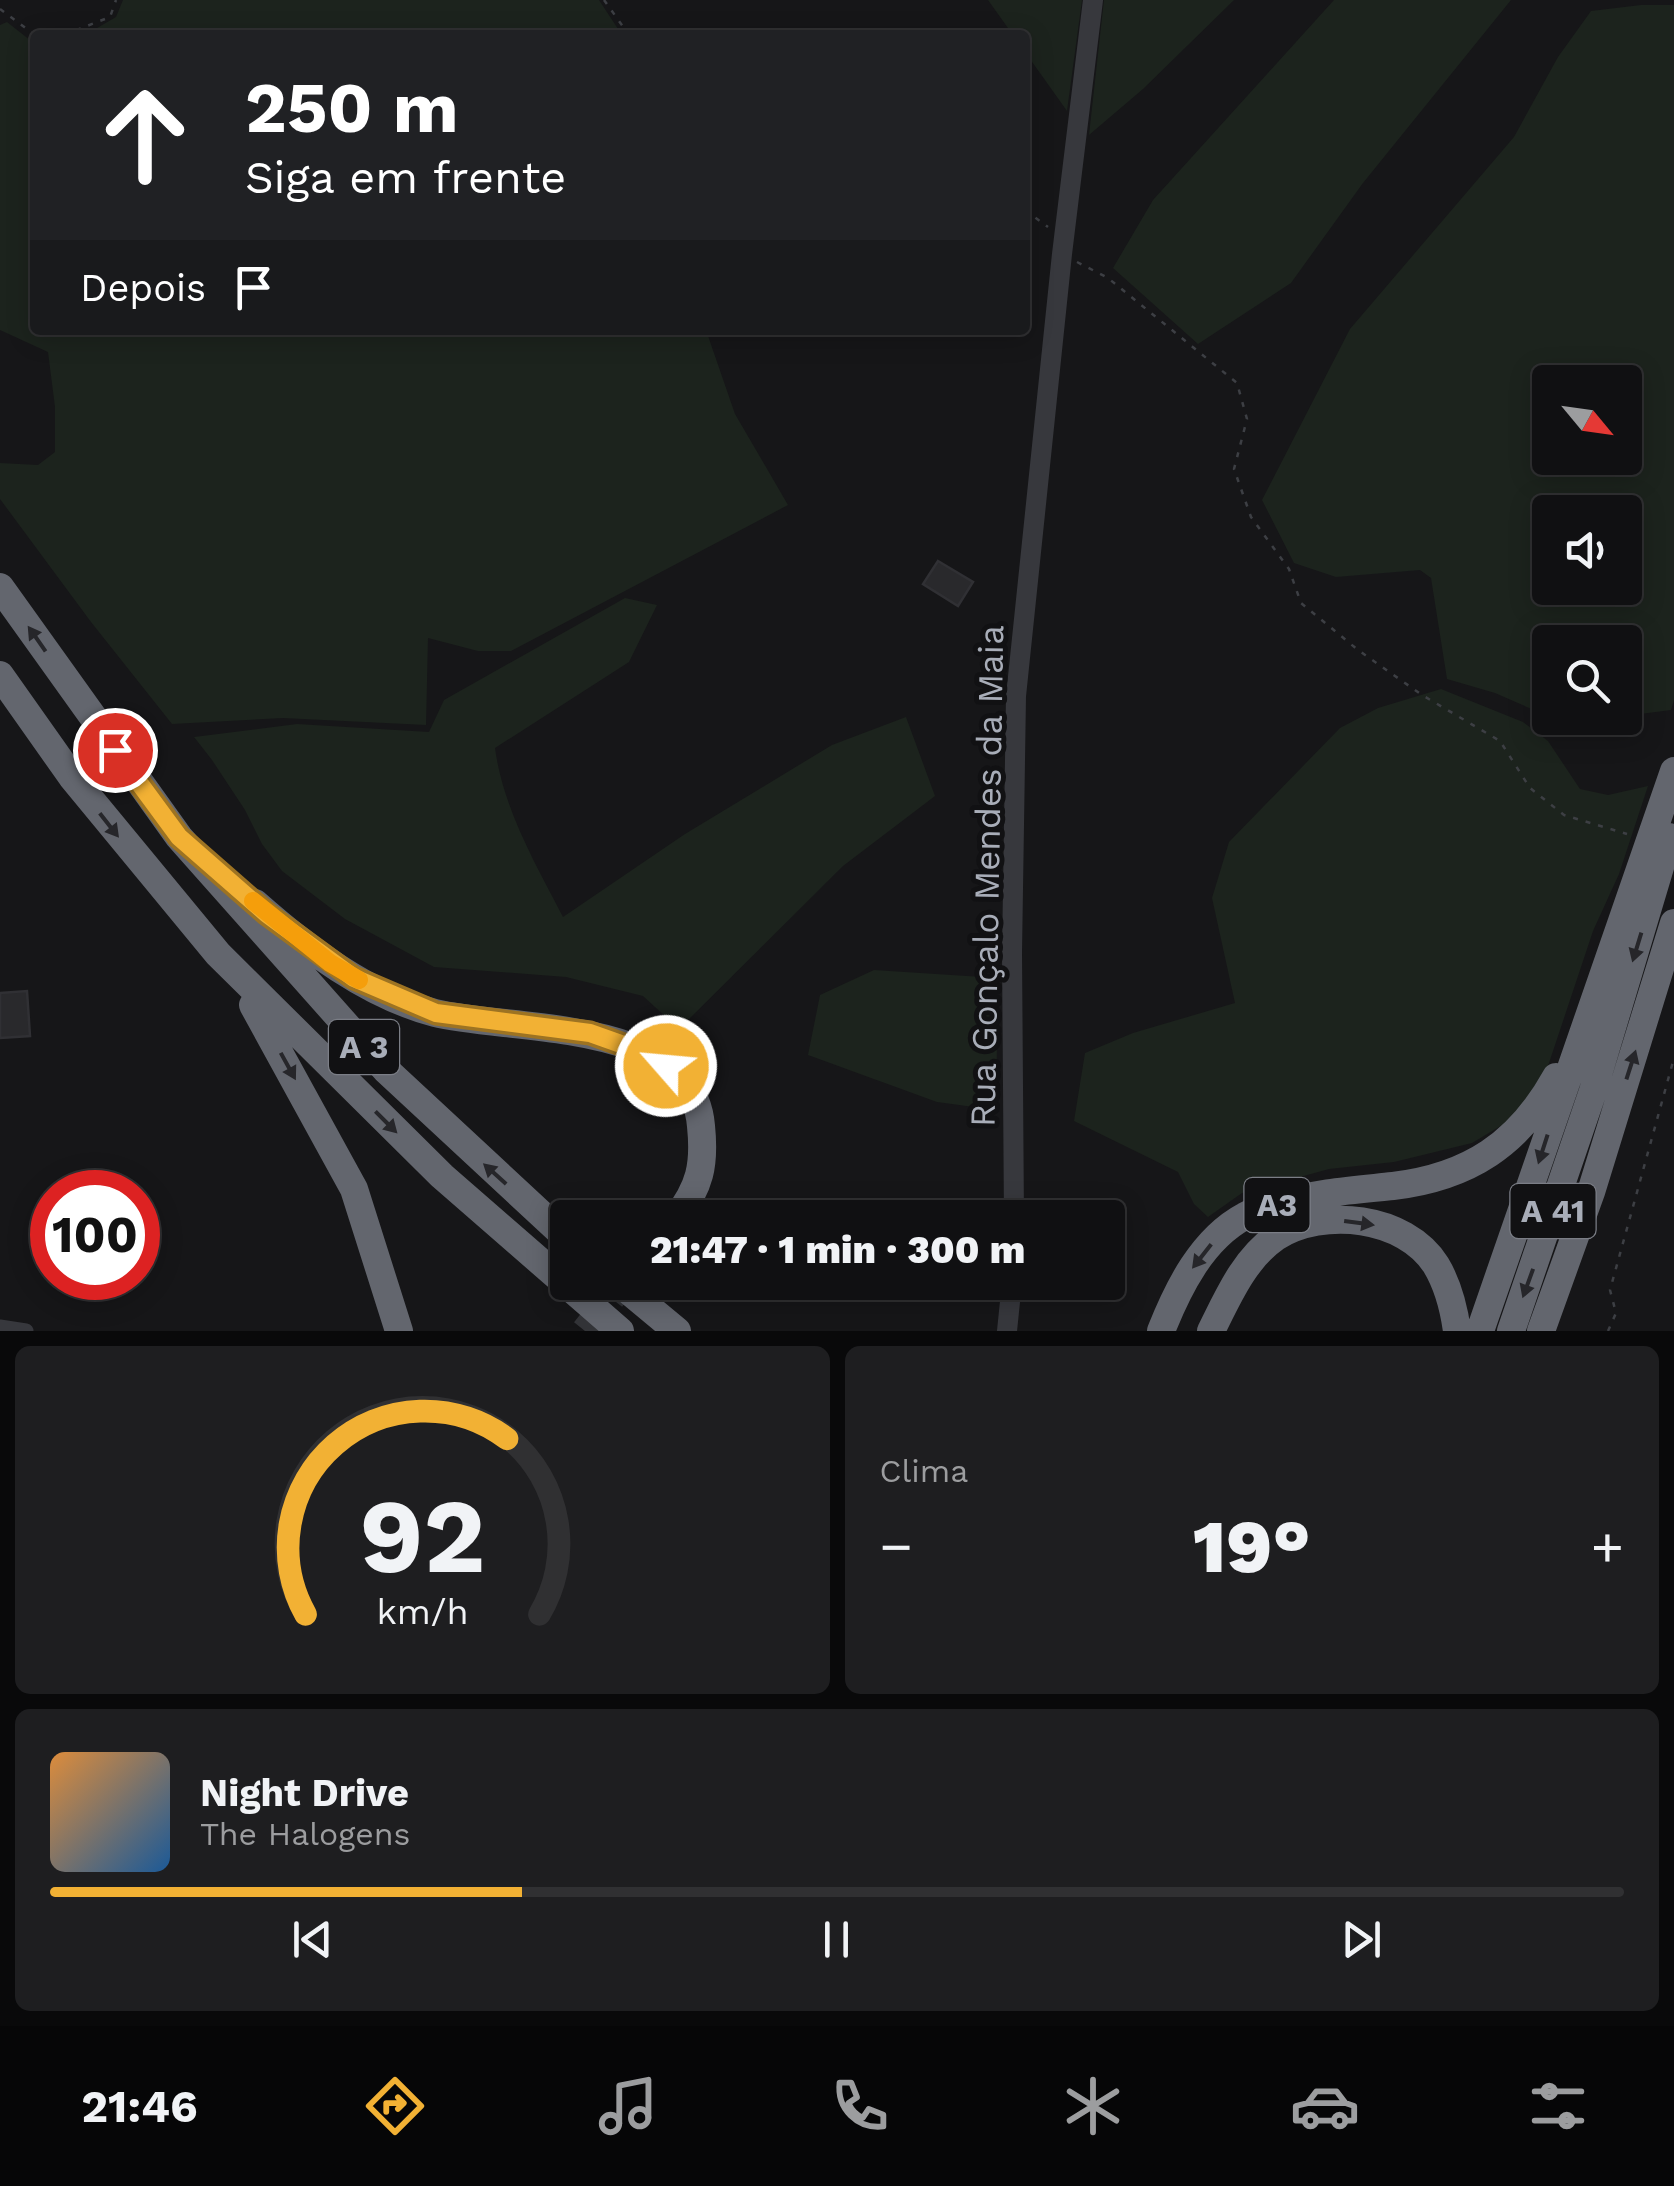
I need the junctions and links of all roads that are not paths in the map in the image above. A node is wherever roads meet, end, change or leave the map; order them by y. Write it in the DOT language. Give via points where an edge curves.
graph roads {
  1 [pos="1093,0"];
  2 [pos="0,587"];
  3 [pos="0,675"];
  4 [pos="1674,770"];
  5 [pos="1674,820"];
  6 [pos="179,837"];
  7 [pos="1674,923"];
  8 [pos="218,954"];
  9 [pos="1586,1024"];
  10 [pos="690,1200"];
  11 [pos="1014,1200"];
  12 [pos="550,1222"];
  13 [pos="640,1300"];
  14 [pos="1010,1300"];
  15 [pos="1552,1302"];
  16 [pos="0,1327"];
  17 [pos="26,1331"];
  18 [pos="399,1331"];
  19 [pos="620,1331"];
  20 [pos="677,1331"];
  21 [pos="1007,1331"];
  22 [pos="1161,1331"];
  23 [pos="1211,1331"];
  24 [pos="1456,1331"];
  25 [pos="1480,1331"];
  26 [pos="1511,1331"];
  27 [pos="1541,1331"];
  28 [pos="1550,1331"];
  1 -- 11 [label="street, Rua Gonçalo Mendes da Maia" via="1016,696"];
  6 -- 2 [label="highway, A 3, one-way"];
  3 -- 8 [label="highway, A 3, one-way" via="72,777"];
  4 -- 9 [label="highway"];
  5 -- 26 [label="highway, A 41, one-way" via="1594,1091"];
  6 -- 10 [label="highway" via="318,954 375,989 436,1013 590,1033 649,1054 682,1078 700,1110 704,1151"];
  12 -- 6 [label="highway, A 3, one-way" via="386,1070"];
  15 -- 7 [label="highway, A 41, one-way"];
  8 -- 18 [label="highway, one-way" via="260,1014 354,1189"];
  8 -- 19 [label="highway, A 3, one-way" via="442,1176"];
  9 -- 22 [label="highway, A3, one-way" via="1530,1119 1498,1150 1453,1174 1310,1194 1244,1216 1203,1251"];
  9 -- 25 [label="highway, one-way"];
  13 -- 20 [label="highway"];
  14 -- 21 [label="street"];
  15 -- 27 [label="highway, A 41"];
  15 -- 28 [label="highway"];
  16 -- 17 [label="street"];
  23 -- 24 [label="highway, one-way" via="1244,1268 1276,1237 1316,1220 1365,1220 1407,1238 1435,1264"];
}
